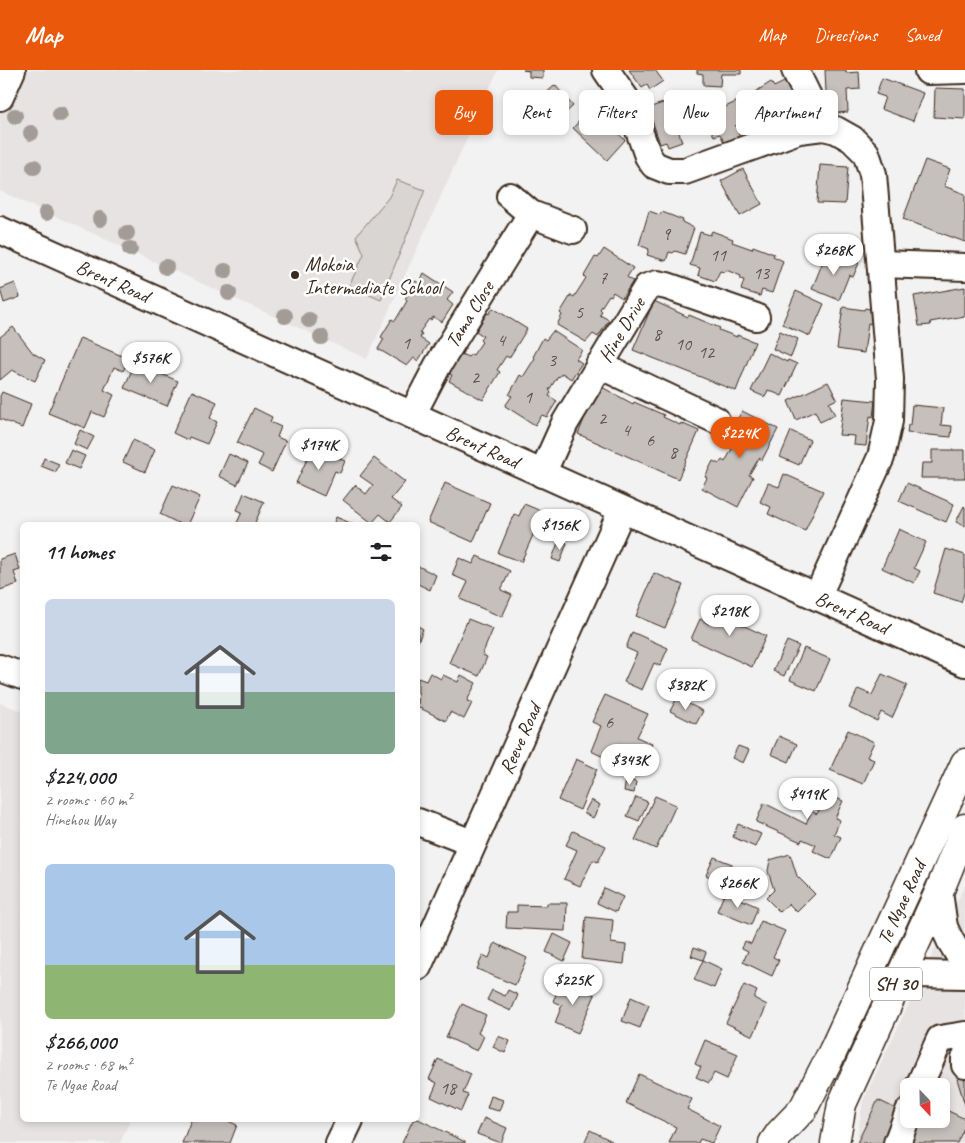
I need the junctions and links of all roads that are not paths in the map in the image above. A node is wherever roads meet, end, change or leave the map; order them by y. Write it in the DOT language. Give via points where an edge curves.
graph roads {
  1 [pos="12,70"];
  2 [pos="606,70"];
  3 [pos="795,70"];
  4 [pos="965,70"];
  5 [pos="928,71"];
  6 [pos="805,90"];
  7 [pos="0,97"];
  8 [pos="838,131"];
  9 [pos="785,135"];
  10 [pos="510,196"];
  11 [pos="531,214"];
  12 [pos="0,230"];
  13 [pos="573,230"];
  14 [pos="881,264"];
  15 [pos="965,267"];
  16 [pos="756,317"];
  17 [pos="599,365"];
  18 [pos="412,415"];
  19 [pos="717,423"];
  20 [pos="542,474"];
  21 [pos="622,510"];
  22 [pos="817,597"];
  23 [pos="965,663"];
  24 [pos="0,668"];
  25 [pos="20,675"];
  26 [pos="965,763"];
  27 [pos="420,823"];
  28 [pos="965,828"];
  29 [pos="472,843"];
  30 [pos="939,892"];
  31 [pos="420,962"];
  32 [pos="965,965"];
  33 [pos="965,975"];
  34 [pos="899,977"];
  35 [pos="965,1035"];
  36 [pos="965,1058"];
  37 [pos="965,1065"];
  38 [pos="923,1078"];
  39 [pos="803,1109"];
  40 [pos="349,1122"];
  41 [pos="903,1128"];
  42 [pos="339,1143"];
  43 [pos="774,1143"];
  44 [pos="789,1143"];
  45 [pos="835,1143"];
  46 [pos="897,1143"];
  1 -- 7 [label="street"];
  2 -- 9 [label="street" via="630,105 654,165 685,171"];
  3 -- 6 [label="street"];
  4 -- 5 [label="street"];
  8 -- 14 [label="street" via="866,153 873,174"];
  10 -- 11 [label="street"];
  11 -- 13 [label="street"];
  11 -- 18 [label="street, Tama Close" via="438,365"];
  12 -- 18 [label="street, Brent Road"];
  14 -- 15 [label="street"];
  14 -- 22 [label="street" via="890,379 889,422 881,457"];
  16 -- 17 [label="street, Hine Drive" via="656,284 647,287"];
  17 -- 19 [label="street"];
  17 -- 20 [label="street, Hine Drive" via="565,423"];
  18 -- 20 [label="street, Brent Road"];
  20 -- 21 [label="street, Brent Road"];
  21 -- 22 [label="street, Brent Road"];
  21 -- 29 [label="street, Reeve Road"];
  22 -- 23 [label="street, Brent Road"];
  24 -- 25 [label="street"];
  26 -- 39 [label="highway, Te Ngae Road / SH 30"];
  27 -- 29 [label="street"];
  28 -- 30 [label="highway, Te Ngae Road / SH 30"];
  29 -- 31 [label="street, Reeve Road"];
  30 -- 32 [label="street" via="944,927"];
  30 -- 34 [label="highway, Te Ngae Road / SH 30"];
  33 -- 34 [label="street" via="914,974"];
  34 -- 45 [label="highway, Te Ngae Road / SH 30" via="842,1104"];
  35 -- 38 [label="street" via="940,1039"];
  36 -- 37 [label="street"];
  39 -- 43 [label="highway, Te Ngae Road / SH 30"];
  39 -- 44 [label="highway"];
  40 -- 42 [label="street"];
  41 -- 46 [label="street"];
}
